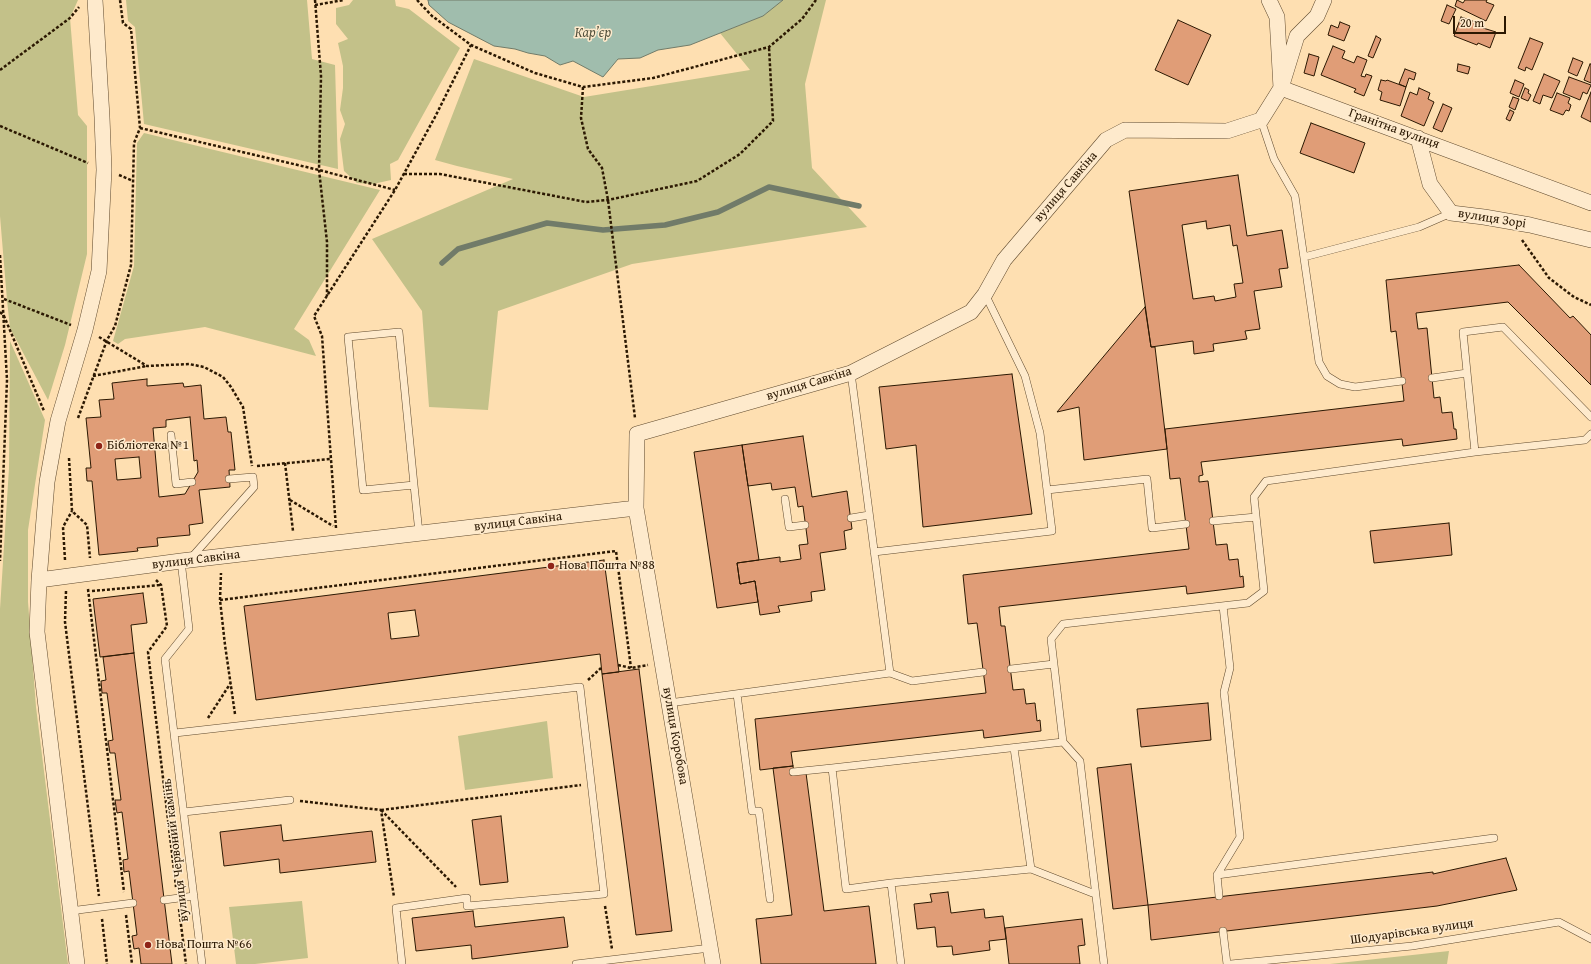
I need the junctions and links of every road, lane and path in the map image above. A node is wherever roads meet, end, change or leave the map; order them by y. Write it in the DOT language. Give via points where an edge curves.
graph roads {
  1 [pos="95,0"];
  2 [pos="120,0"];
  3 [pos="314,0"];
  4 [pos="344,0"];
  5 [pos="417,0"];
  6 [pos="816,0"];
  7 [pos="1269,0"];
  8 [pos="1324,0"];
  9 [pos="315,5"];
  10 [pos="79,6"];
  11 [pos="471,45"];
  12 [pos="769,47"];
  13 [pos="0,70"];
  14 [pos="583,87"];
  15 [pos="1281,88"];
  16 [pos="1261,120"];
  17 [pos="0,126"];
  18 [pos="140,128"];
  19 [pos="1418,138"];
  20 [pos="418,147"];
  21 [pos="104,170"];
  22 [pos="319,170"];
  23 [pos="404,174"];
  24 [pos="133,181"];
  25 [pos="395,190"];
  26 [pos="608,200"];
  27 [pos="1591,203"];
  28 [pos="1451,213"];
  29 [pos="1518,234"];
  30 [pos="1591,240"];
  31 [pos="0,255"];
  32 [pos="1304,256"];
  33 [pos="985,294"];
  34 [pos="326,297"];
  35 [pos="4,299"];
  36 [pos="1591,305"];
  37 [pos="0,312"];
  38 [pos="4,316"];
  39 [pos="84,330"];
  40 [pos="107,340"];
  41 [pos="147,366"];
  42 [pos="851,373"];
  43 [pos="1467,373"];
  44 [pos="93,376"];
  45 [pos="1432,378"];
  46 [pos="1402,381"];
  47 [pos="45,412"];
  48 [pos="1591,417"];
  49 [pos="77,421"];
  50 [pos="637,434"];
  51 [pos="1591,434"];
  52 [pos="171,436"];
  53 [pos="1475,452"];
  54 [pos="69,455"];
  55 [pos="330,459"];
  56 [pos="285,463"];
  57 [pos="252,466"];
  58 [pos="253,477"];
  59 [pos="229,479"];
  60 [pos="192,482"];
  61 [pos="414,485"];
  62 [pos="1047,490"];
  63 [pos="289,499"];
  64 [pos="785,499"];
  65 [pos="636,508"];
  66 [pos="72,511"];
  67 [pos="869,515"];
  68 [pos="1256,517"];
  69 [pos="851,518"];
  70 [pos="1213,521"];
  71 [pos="1186,524"];
  72 [pos="805,525"];
  73 [pos="336,528"];
  74 [pos="418,533"];
  75 [pos="295,548"];
  76 [pos="874,552"];
  77 [pos="222,557"];
  78 [pos="97,559"];
  79 [pos="0,561"];
  80 [pos="184,561"];
  81 [pos="88,565"];
  82 [pos="142,566"];
  83 [pos="66,576"];
  84 [pos="39,580"];
  85 [pos="161,585"];
  86 [pos="88,591"];
  87 [pos="73,593"];
  88 [pos="66,594"];
  89 [pos="220,600"];
  90 [pos="1223,606"];
  91 [pos="662,663"];
  92 [pos="1054,664"];
  93 [pos="618,665"];
  94 [pos="601,668"];
  95 [pos="631,668"];
  96 [pos="1011,669"];
  97 [pos="983,672"];
  98 [pos="890,673"];
  99 [pos="231,683"];
  100 [pos="580,687"];
  101 [pos="737,694"];
  102 [pos="669,703"];
  103 [pos="237,726"];
  104 [pos="199,731"];
  105 [pos="175,733"];
  106 [pos="1063,742"];
  107 [pos="1014,748"];
  108 [pos="832,768"];
  109 [pos="793,772"];
  110 [pos="591,784"];
  111 [pos="290,800"];
  112 [pos="381,810"];
  113 [pos="184,812"];
  114 [pos="1494,838"];
  115 [pos="1031,869"];
  116 [pos="1217,875"];
  117 [pos="891,883"];
  118 [pos="604,894"];
  119 [pos="1095,894"];
  120 [pos="194,896"];
  121 [pos="1219,896"];
  122 [pos="177,898"];
  123 [pos="467,898"];
  124 [pos="770,899"];
  125 [pos="164,900"];
  126 [pos="125,904"];
  127 [pos="133,904"];
  128 [pos="100,908"];
  129 [pos="396,908"];
  130 [pos="70,911"];
  131 [pos="1223,931"];
  132 [pos="1591,939"];
  133 [pos="710,948"];
  134 [pos="614,960"];
  135 [pos="77,964"];
  136 [pos="107,964"];
  137 [pos="132,964"];
  138 [pos="186,964"];
  139 [pos="202,964"];
  140 [pos="402,964"];
  141 [pos="576,964"];
  142 [pos="713,964"];
  143 [pos="901,964"];
  144 [pos="1104,964"];
  145 [pos="1227,964"];
  146 [pos="1231,964"];
  1 -- 21 [label="street"];
  2 -- 18 [label="path" via="123,23 131,29"];
  3 -- 9 [label="path"];
  4 -- 9 [label="path"];
  5 -- 11 [label="path" via="432,16"];
  6 -- 12 [label="path" via="802,20"];
  7 -- 15 [label="street" via="1277,17"];
  8 -- 15 [label="street" via="1317,16 1297,36"];
  9 -- 22 [label="path" via="321,76"];
  10 -- 13 [label="path" via="70,18"];
  11 -- 14 [label="path" via="535,73"];
  11 -- 20 [label="path"];
  12 -- 14 [label="path" via="653,78"];
  12 -- 26 [label="path" via="773,121 740,154 697,181"];
  14 -- 26 [label="path" via="581,118 588,149 602,168"];
  15 -- 16 [label="street"];
  15 -- 19 [label="street, Гранітна вулиця"];
  16 -- 32 [label="lane" via="1274,159 1295,196"];
  16 -- 33 [label="street, вулиця Савкіна" via="1227,130 1125,130 1106,140 1004,260"];
  17 -- 21 [label="path"];
  18 -- 22 [label="path"];
  18 -- 24 [label="path" via="134,143"];
  19 -- 27 [label="street, Гранітна вулиця"];
  19 -- 28 [label="street, вулиця Зорі" via="1430,184"];
  21 -- 24 [label="path"];
  21 -- 39 [label="street" via="99,271"];
  22 -- 25 [label="path"];
  22 -- 34 [label="path" via="327,242"];
  23 -- 26 [label="path" via="440,174 586,202"];
  24 -- 40 [label="path" via="131,265 115,326"];
  26 -- 50 [label="path"];
  28 -- 30 [label="street, вулиця Зорі" via="1484,216"];
  28 -- 32 [label="lane" via="1419,227"];
  29 -- 36 [label="path" via="1549,278 1574,297"];
  31 -- 35 [label="path"];
  32 -- 46 [label="lane" via="1319,362 1327,376 1340,384 1355,386"];
  33 -- 42 [label="street, вулиця Савкіна" via="971,312"];
  33 -- 62 [label="lane" via="1025,376 1040,433"];
  35 -- 38 [label="path"];
  35 -- 39 [label="path"];
  37 -- 38 [label="path"];
  38 -- 47 [label="path"];
  38 -- 79 [label="path" via="7,380"];
  39 -- 40 [label="path"];
  39 -- 84 [label="street" via="58,421 47,482"];
  40 -- 41 [label="path"];
  40 -- 44 [label="path"];
  41 -- 44 [label="path"];
  41 -- 57 [label="path" via="189,364 204,367 223,377 243,407"];
  42 -- 50 [label="street, вулиця Савкіна"];
  42 -- 67 [label="lane"];
  43 -- 45 [label="lane"];
  43 -- 48 [label="lane" via="1462,332 1502,328"];
  43 -- 53 [label="lane"];
  44 -- 49 [label="path"];
  50 -- 65 [label="street"];
  51 -- 53 [label="lane" via="1585,440"];
  52 -- 60 [label="lane" via="176,484"];
  53 -- 68 [label="lane" via="1266,481 1254,497"];
  54 -- 66 [label="path"];
  55 -- 56 [label="path"];
  56 -- 57 [label="path"];
  56 -- 63 [label="path"];
  57 -- 58 [label="path"];
  58 -- 59 [label="lane"];
  58 -- 80 [label="lane" via="254,487"];
  61 -- 61 [label="lane" via="399,332 348,337 363,490"];
  61 -- 74 [label="lane"];
  62 -- 71 [label="lane" via="1147,479 1152,528"];
  62 -- 76 [label="lane" via="1052,531"];
  63 -- 73 [label="path"];
  63 -- 75 [label="path"];
  64 -- 72 [label="lane" via="789,527"];
  65 -- 74 [label="street, вулиця Савкіна"];
  65 -- 91 [label="street, вулиця Коробова"];
  66 -- 81 [label="path" via="87,525"];
  66 -- 83 [label="path" via="63,527"];
  67 -- 69 [label="lane"];
  67 -- 76 [label="lane"];
  68 -- 70 [label="lane"];
  68 -- 90 [label="lane" via="1264,591 1248,603"];
  74 -- 75 [label="street, вулиця Савкіна"];
  75 -- 77 [label="street, вулиця Савкіна"];
  76 -- 98 [label="lane"];
  77 -- 80 [label="street, вулиця Савкіна"];
  77 -- 89 [label="path"];
  78 -- 81 [label="path"];
  80 -- 82 [label="street, вулиця Савкіна"];
  80 -- 105 [label="lane, вулиця Червоний камінь" via="189,629 165,659"];
  81 -- 82 [label="street, вулиця Савкіна"];
  81 -- 83 [label="street, вулиця Савкіна"];
  81 -- 86 [label="path"];
  82 -- 85 [label="path"];
  83 -- 84 [label="street, вулиця Савкіна"];
  83 -- 88 [label="path"];
  84 -- 130 [label="street" via="37,632"];
  85 -- 86 [label="path"];
  85 -- 122 [label="path" via="167,626 148,652"];
  86 -- 126 [label="path"];
  87 -- 88 [label="path"];
  88 -- 128 [label="path" via="65,622"];
  89 -- 95 [label="path" via="616,551"];
  89 -- 99 [label="path"];
  90 -- 92 [label="lane" via="1063,624 1051,639"];
  90 -- 116 [label="lane" via="1230,668 1224,692 1240,838"];
  91 -- 95 [label="path"];
  91 -- 102 [label="street, вулиця Коробова"];
  92 -- 96 [label="lane"];
  92 -- 106 [label="lane"];
  93 -- 95 [label="path"];
  94 -- 100 [label="path"];
  97 -- 98 [label="lane" via="912,681"];
  98 -- 101 [label="lane"];
  99 -- 103 [label="path"];
  99 -- 104 [label="path"];
  100 -- 103 [label="lane"];
  100 -- 110 [label="lane"];
  101 -- 102 [label="lane"];
  101 -- 124 [label="lane" via="752,812 759,811"];
  102 -- 133 [label="street, вулиця Коробова"];
  103 -- 104 [label="lane"];
  104 -- 105 [label="lane"];
  105 -- 113 [label="lane, вулиця Червоний камінь"];
  106 -- 107 [label="lane"];
  106 -- 119 [label="lane" via="1080,761"];
  107 -- 108 [label="lane"];
  107 -- 115 [label="lane"];
  108 -- 109 [label="lane"];
  108 -- 117 [label="lane" via="846,889"];
  110 -- 112 [label="path"];
  110 -- 118 [label="lane"];
  111 -- 112 [label="path"];
  111 -- 113 [label="lane"];
  112 -- 123 [label="path"];
  112 -- 129 [label="path"];
  113 -- 120 [label="lane, вулиця Червоний камінь"];
  114 -- 116 [label="lane"];
  115 -- 117 [label="lane"];
  115 -- 119 [label="lane"];
  116 -- 121 [label="lane"];
  117 -- 143 [label="lane"];
  118 -- 123 [label="lane" via="468,906"];
  118 -- 134 [label="path"];
  119 -- 144 [label="lane"];
  120 -- 122 [label="lane"];
  120 -- 139 [label="lane, вулиця Червоний камінь"];
  122 -- 125 [label="lane"];
  122 -- 138 [label="path"];
  123 -- 129 [label="lane"];
  126 -- 127 [label="lane"];
  126 -- 128 [label="lane"];
  126 -- 137 [label="path"];
  128 -- 130 [label="lane"];
  128 -- 136 [label="path"];
  129 -- 140 [label="lane"];
  130 -- 135 [label="street"];
  131 -- 145 [label="lane"];
  132 -- 146 [label="lane, Шодуарівська вулиця" via="1559,922 1412,946"];
  133 -- 134 [label="lane"];
  133 -- 142 [label="street, вулиця Коробова"];
  134 -- 141 [label="lane"];
}
